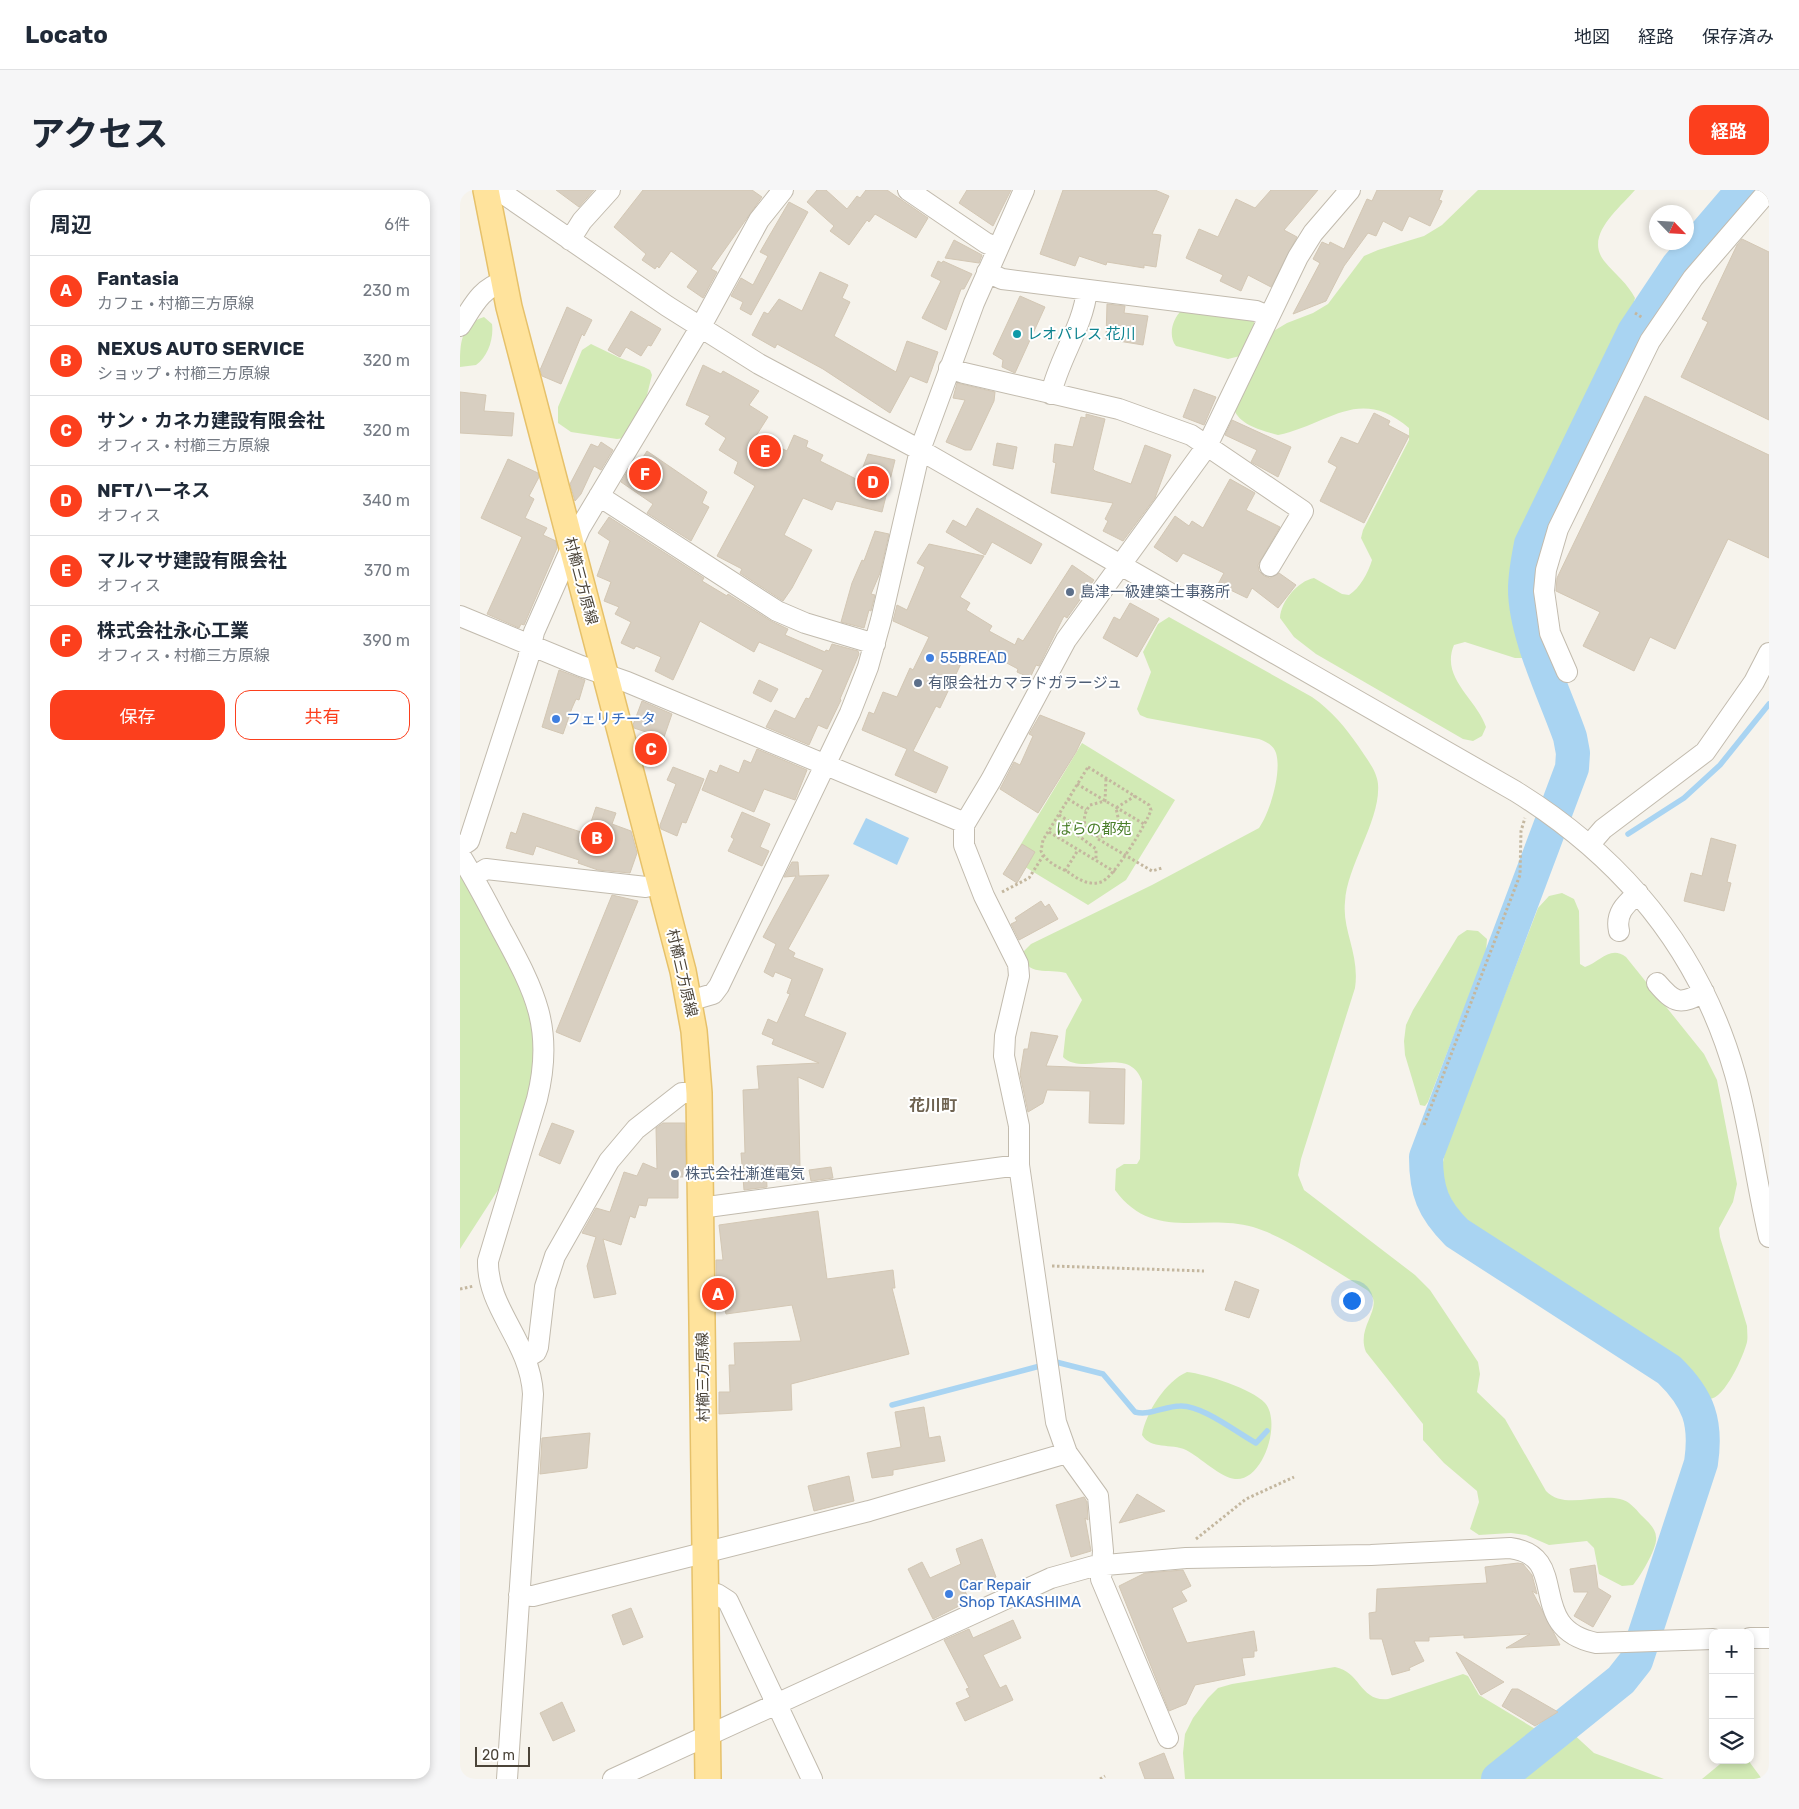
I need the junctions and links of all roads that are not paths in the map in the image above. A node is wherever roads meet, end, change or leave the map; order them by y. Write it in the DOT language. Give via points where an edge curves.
graph roads {
  1 [pos="486,190"];
  2 [pos="498,190"];
  3 [pos="610,190"];
  4 [pos="783,190"];
  5 [pos="908,190"];
  6 [pos="1024,190"];
  7 [pos="1350,190"];
  8 [pos="1768,190"];
  9 [pos="570,240"];
  10 [pos="998,248"];
  11 [pos="987,272"];
  12 [pos="504,282"];
  13 [pos="1087,290"];
  14 [pos="1268,316"];
  15 [pos="460,326"];
  16 [pos="700,328"];
  17 [pos="949,368"];
  18 [pos="1051,394"];
  19 [pos="1207,446"];
  20 [pos="920,450"];
  21 [pos="599,496"];
  22 [pos="572,548"];
  23 [pos="1121,566"];
  24 [pos="1270,566"];
  25 [pos="460,616"];
  26 [pos="875,644"];
  27 [pos="531,645"];
  28 [pos="1769,652"];
  29 [pos="1567,672"];
  30 [pos="605,674"];
  31 [pos="825,764"];
  32 [pos="965,822"];
  33 [pos="1590,844"];
  34 [pos="460,847"];
  35 [pos="460,855"];
  36 [pos="473,877"];
  37 [pos="660,884"];
  38 [pos="1638,893"];
  39 [pos="1618,931"];
  40 [pos="1657,983"];
  41 [pos="1704,992"];
  42 [pos="689,1001"];
  43 [pos="699,1093"];
  44 [pos="1019,1165"];
  45 [pos="700,1208"];
  46 [pos="1766,1213"];
  47 [pos="1769,1237"];
  48 [pos="526,1358"];
  49 [pos="1067,1453"];
  50 [pos="705,1551"];
  51 [pos="1102,1566"];
  52 [pos="519,1595"];
  53 [pos="706,1595"];
  54 [pos="1754,1638"];
  55 [pos="1769,1638"];
  56 [pos="1709,1639"];
  57 [pos="778,1704"];
  58 [pos="708,1736"];
  59 [pos="1168,1738"];
  60 [pos="507,1779"];
  61 [pos="613,1779"];
  62 [pos="708,1779"];
  63 [pos="812,1779"];
  1 -- 12 [label="main road, 村櫛三方原線"];
  2 -- 9 [label="street"];
  3 -- 9 [label="street"];
  4 -- 16 [label="street" via="759,220"];
  5 -- 10 [label="street"];
  6 -- 10 [label="street"];
  7 -- 14 [label="street" via="1298,257"];
  8 -- 29 [label="street" via="1693,278 1650,342 1558,529 1546,570 1544,591 1550,633"];
  9 -- 16 [label="street"];
  10 -- 11 [label="street"];
  11 -- 13 [label="street" via="1002,279"];
  11 -- 17 [label="street"];
  12 -- 15 [label="street" via="488,287 482,293"];
  12 -- 22 [label="main road, 村櫛三方原線"];
  13 -- 14 [label="street" via="1256,311"];
  13 -- 18 [label="street" via="1086,304"];
  14 -- 19 [label="street"];
  16 -- 20 [label="street" via="790,381"];
  16 -- 21 [label="street"];
  17 -- 18 [label="street"];
  17 -- 20 [label="street"];
  18 -- 19 [label="street" via="1119,409 1191,435"];
  19 -- 23 [label="street"];
  19 -- 24 [label="street" via="1303,511"];
  20 -- 23 [label="street"];
  20 -- 26 [label="street"];
  21 -- 22 [label="street"];
  21 -- 26 [label="street" via="777,611"];
  22 -- 27 [label="street"];
  22 -- 30 [label="main road, 村櫛三方原線"];
  23 -- 32 [label="street" via="1066,640"];
  23 -- 33 [label="street" via="1538,805"];
  25 -- 27 [label="street"];
  26 -- 31 [label="street" via="850,713"];
  27 -- 30 [label="street"];
  27 -- 34 [label="street" via="469,841"];
  28 -- 33 [label="street" via="1754,682 1705,752 1602,829"];
  30 -- 31 [label="street"];
  30 -- 37 [label="main road, 村櫛三方原線"];
  31 -- 32 [label="street"];
  31 -- 42 [label="street" via="719,986 713,994"];
  32 -- 44 [label="street" via="964,845 986,901 1018,964 1019,976 1005,1036 1004,1056 1019,1126"];
  33 -- 38 [label="street"];
  35 -- 36 [label="street"];
  36 -- 37 [label="street" via="486,869 646,887"];
  36 -- 48 [label="street" via="527,978 539,1010 544,1037 539,1092 488,1261 490,1286"];
  37 -- 42 [label="main road, 村櫛三方原線"];
  38 -- 39 [label="street" via="1619,914"];
  38 -- 41 [label="street" via="1678,946"];
  40 -- 41 [label="street" via="1672,999 1679,1001 1687,1001"];
  41 -- 46 [label="street" via="1735,1074"];
  42 -- 43 [label="main road, 村櫛三方原線"];
  43 -- 45 [label="main road, 村櫛三方原線"];
  43 -- 48 [label="street" via="682,1093 631,1134 609,1161 555,1256 545,1286 538,1347"];
  44 -- 45 [label="street"];
  44 -- 49 [label="street" via="1056,1422"];
  45 -- 50 [label="main road, 村櫛三方原線"];
  46 -- 47 [label="street"];
  48 -- 52 [label="street" via="533,1394"];
  49 -- 50 [label="street" via="869,1511"];
  49 -- 51 [label="street" via="1098,1496"];
  50 -- 52 [label="street" via="533,1596"];
  50 -- 53 [label="main road, 村櫛三方原線"];
  51 -- 56 [label="street" via="1191,1558 1371,1555 1510,1548 1522,1550 1540,1563 1552,1607 1564,1628 1585,1640 1596,1643"];
  51 -- 57 [label="street" via="1079,1568 1050,1578"];
  51 -- 59 [label="street" via="1101,1579"];
  52 -- 60 [label="street"];
  53 -- 57 [label="street" via="717,1594 728,1601"];
  53 -- 58 [label="main road, 村櫛三方原線"];
  54 -- 55 [label="street"];
  57 -- 58 [label="street"];
  57 -- 63 [label="street"];
  58 -- 61 [label="street"];
  58 -- 62 [label="main road, 村櫛三方原線"];
}
